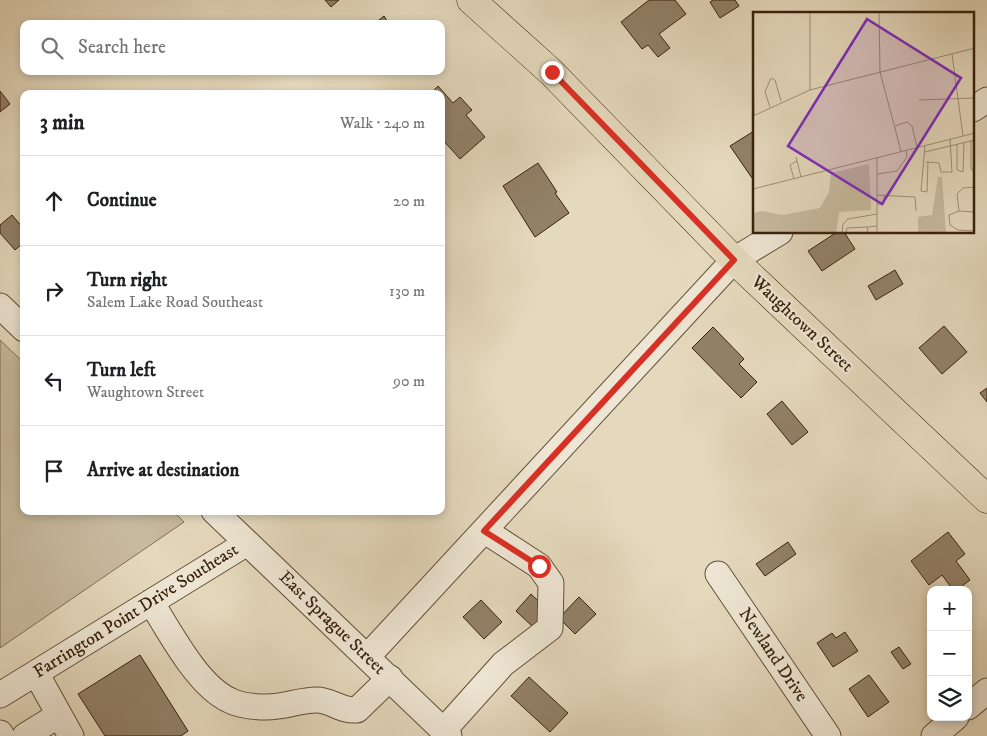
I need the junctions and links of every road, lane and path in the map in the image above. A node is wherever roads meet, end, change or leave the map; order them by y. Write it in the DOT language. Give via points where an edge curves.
graph roads {
  1 [pos="471,0"];
  2 [pos="987,100"];
  3 [pos="974,108"];
  4 [pos="777,234"];
  5 [pos="734,260"];
  6 [pos="0,306"];
  7 [pos="20,325"];
  8 [pos="987,499"];
  9 [pos="218,515"];
  10 [pos="484,531"];
  11 [pos="247,543"];
  12 [pos="718,574"];
  13 [pos="151,602"];
  14 [pos="367,656"];
  15 [pos="36,673"];
  16 [pos="390,678"];
  17 [pos="987,691"];
  18 [pos="0,695"];
  19 [pos="972,704"];
  20 [pos="951,721"];
  21 [pos="65,726"];
  22 [pos="446,733"];
  23 [pos="25,736"];
  24 [pos="828,736"];
  25 [pos="934,736"];
  1 -- 5 [label="main road, Waughtown Street" via="552,72"];
  2 -- 3 [label="street"];
  4 -- 5 [label="street"];
  5 -- 8 [label="main road, Waughtown Street"];
  5 -- 10 [label="street"];
  6 -- 7 [label="street"];
  9 -- 11 [label="street, East Sprague Street"];
  10 -- 14 [label="street"];
  10 -- 22 [label="street" via="539,566 551,583 550,628 503,664"];
  11 -- 13 [label="street, Farrington Point Drive Southeast"];
  11 -- 14 [label="street, East Sprague Street"];
  12 -- 24 [label="street, Newland Drive"];
  13 -- 15 [label="street, Farrington Point Drive Southeast"];
  13 -- 16 [label="street" via="208,685 229,700 241,704 267,707 322,700 342,709 357,710"];
  14 -- 16 [label="street, East Sprague Street"];
  15 -- 18 [label="street, Farrington Point Drive Southeast"];
  15 -- 21 [label="street"];
  16 -- 22 [label="street, East Sprague Street"];
  17 -- 19 [label="street"];
  20 -- 25 [label="street"];
  21 -- 23 [label="street"];
}
